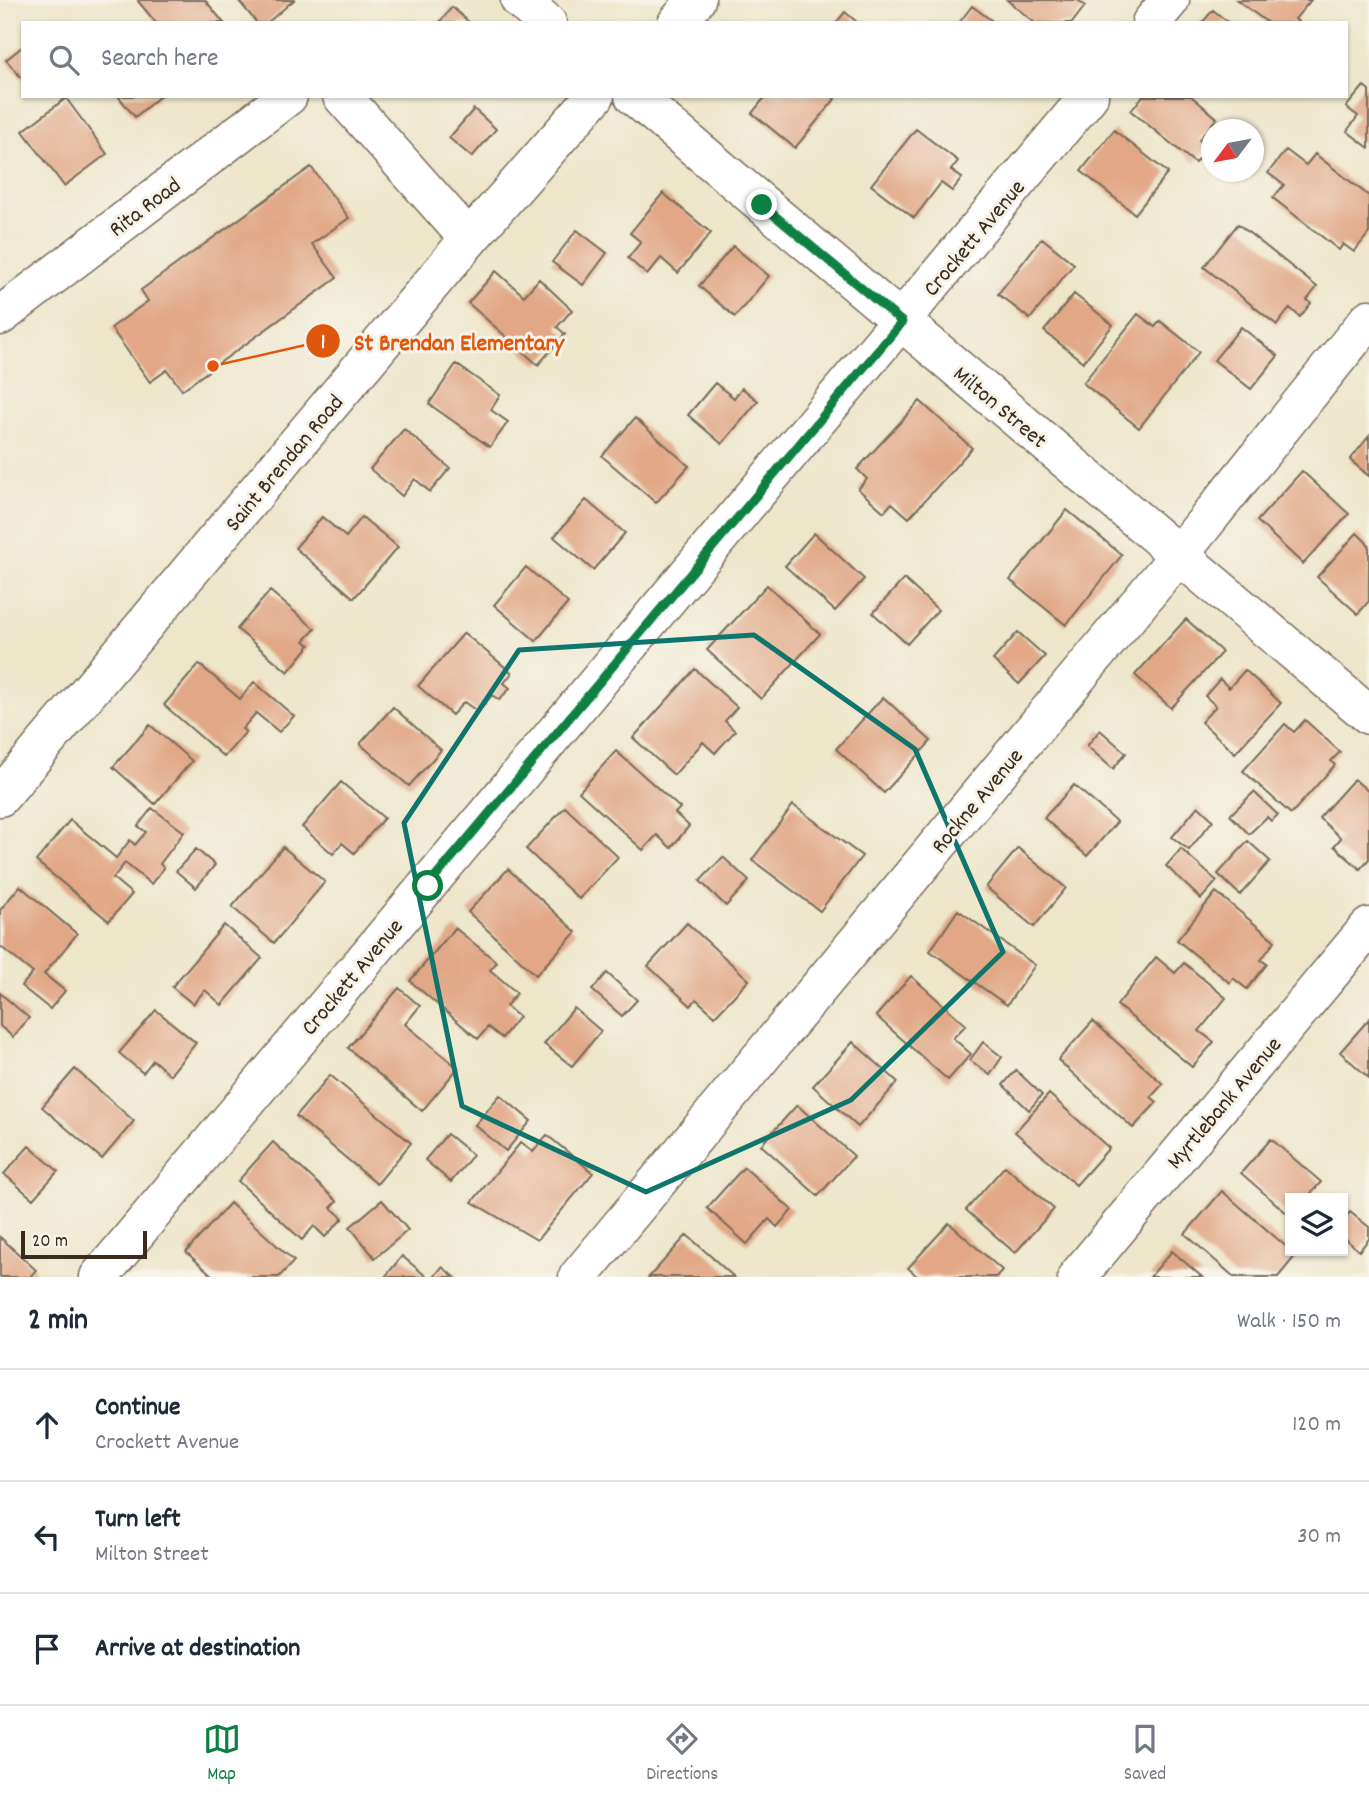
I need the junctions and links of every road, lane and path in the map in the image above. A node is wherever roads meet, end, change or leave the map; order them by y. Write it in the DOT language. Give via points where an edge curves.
graph roads {
  1 [pos="520,0"];
  2 [pos="696,0"];
  3 [pos="1170,0"];
  4 [pos="545,21"];
  5 [pos="679,21"];
  6 [pos="1153,21"];
  7 [pos="285,98"];
  8 [pos="344,98"];
  9 [pos="593,98"];
  10 [pos="636,98"];
  11 [pos="1087,98"];
  12 [pos="468,239"];
  13 [pos="0,316"];
  14 [pos="1369,319"];
  15 [pos="902,322"];
  16 [pos="1179,555"];
  17 [pos="1369,715"];
  18 [pos="0,797"];
  19 [pos="1369,927"];
  20 [pos="99,1277"];
  21 [pos="578,1277"];
  22 [pos="1076,1277"];
  1 -- 4 [label="street"];
  2 -- 5 [label="street"];
  3 -- 6 [label="street"];
  7 -- 13 [label="street, Rita Road"];
  8 -- 12 [label="street"];
  9 -- 12 [label="street, Saint Brendan Road"];
  10 -- 15 [label="street, Milton Street"];
  11 -- 15 [label="street, Crockett Avenue"];
  12 -- 18 [label="street, Saint Brendan Road"];
  14 -- 16 [label="street, Rockne Avenue"];
  15 -- 16 [label="street, Milton Street"];
  15 -- 20 [label="street, Crockett Avenue"];
  16 -- 17 [label="street, Milton Street"];
  16 -- 21 [label="street, Rockne Avenue"];
  19 -- 22 [label="street, Myrtlebank Avenue"];
}
